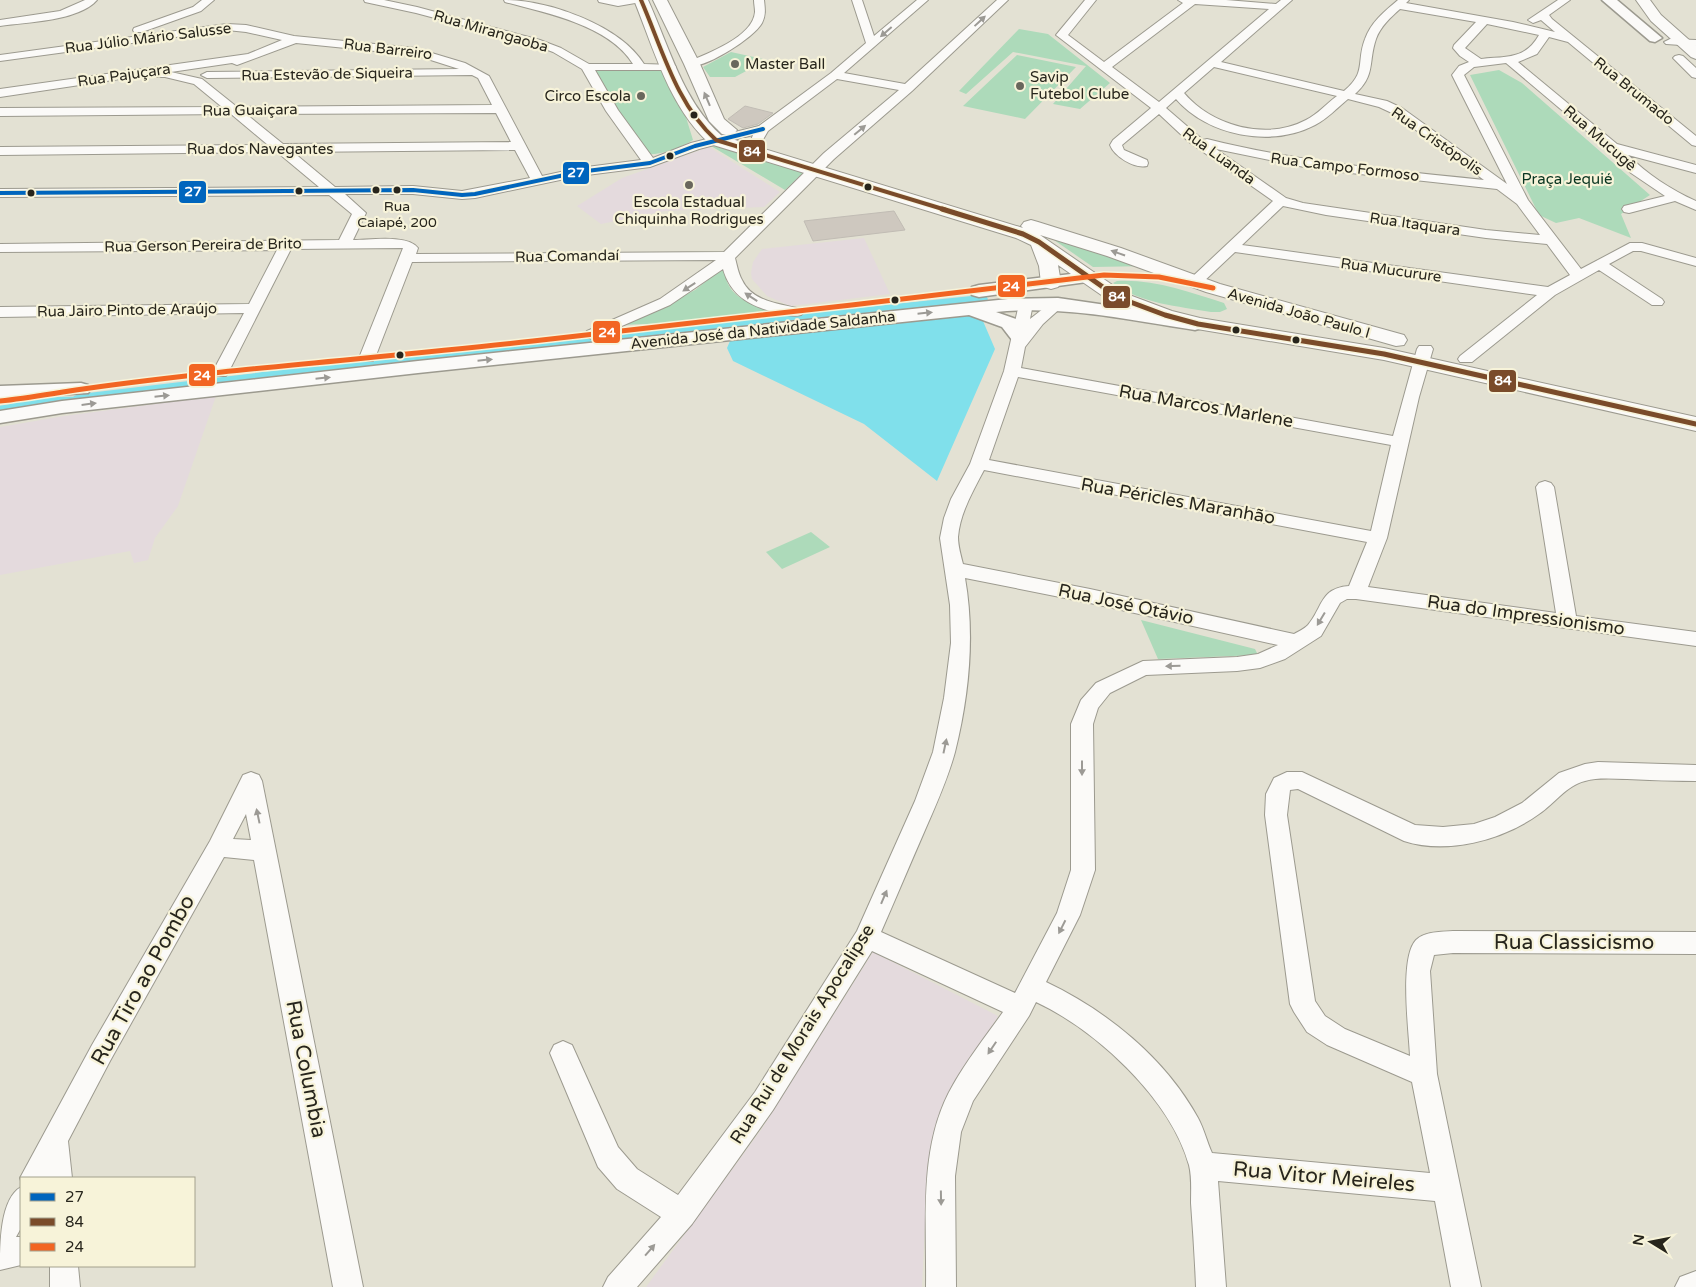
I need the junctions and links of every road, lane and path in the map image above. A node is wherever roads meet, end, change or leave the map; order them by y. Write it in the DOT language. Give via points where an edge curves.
graph roads {
  1 [pos="92,0"];
  2 [pos="209,0"];
  3 [pos="369,0"];
  4 [pos="509,0"];
  5 [pos="603,0"];
  6 [pos="637,0"];
  7 [pos="640,0"];
  8 [pos="660,0"];
  9 [pos="760,0"];
  10 [pos="857,0"];
  11 [pos="923,0"];
  12 [pos="1003,0"];
  13 [pos="1091,0"];
  14 [pos="1183,0"];
  15 [pos="1193,0"];
  16 [pos="1565,0"];
  17 [pos="1609,0"];
  18 [pos="1643,0"];
  19 [pos="1401,3"];
  20 [pos="1283,4"];
  21 [pos="1545,17"];
  22 [pos="1484,20"];
  23 [pos="0,23"];
  24 [pos="1513,25"];
  25 [pos="1655,29"];
  26 [pos="1545,34"];
  27 [pos="295,39"];
  28 [pos="125,40"];
  29 [pos="1572,40"];
  30 [pos="872,45"];
  31 [pos="1682,46"];
  32 [pos="1696,54"];
  33 [pos="249,57"];
  34 [pos="0,58"];
  35 [pos="1696,59"];
  36 [pos="1510,60"];
  37 [pos="1212,63"];
  38 [pos="1479,63"];
  39 [pos="692,64"];
  40 [pos="1696,66"];
  41 [pos="587,67"];
  42 [pos="1105,67"];
  43 [pos="641,68"];
  44 [pos="670,68"];
  45 [pos="477,72"];
  46 [pos="134,74"];
  47 [pos="1696,75"];
  48 [pos="835,76"];
  49 [pos="202,78"];
  50 [pos="908,88"];
  51 [pos="0,93"];
  52 [pos="1177,93"];
  53 [pos="1344,96"];
  54 [pos="500,108"];
  55 [pos="1159,108"];
  56 [pos="236,110"];
  57 [pos="0,112"];
  58 [pos="737,135"];
  59 [pos="1193,139"];
  60 [pos="716,140"];
  61 [pos="759,141"];
  62 [pos="1696,142"];
  63 [pos="519,146"];
  64 [pos="1612,146"];
  65 [pos="282,148"];
  66 [pos="0,150"];
  67 [pos="650,162"];
  68 [pos="1142,163"];
  69 [pos="819,166"];
  70 [pos="1696,169"];
  71 [pos="538,181"];
  72 [pos="1499,185"];
  73 [pos="332,190"];
  74 [pos="0,193"];
  75 [pos="1676,197"];
  76 [pos="1522,200"];
  77 [pos="1281,201"];
  78 [pos="1696,206"];
  79 [pos="1629,209"];
  80 [pos="1550,240"];
  81 [pos="1039,242"];
  82 [pos="287,244"];
  83 [pos="344,244"];
  84 [pos="0,248"];
  85 [pos="1232,248"];
  86 [pos="406,251"];
  87 [pos="727,256"];
  88 [pos="1696,262"];
  89 [pos="1598,264"];
  90 [pos="1578,275"];
  91 [pos="1088,277"];
  92 [pos="1051,283"];
  93 [pos="1204,284"];
  94 [pos="991,290"];
  95 [pos="1550,292"];
  96 [pos="1244,297"];
  97 [pos="1657,302"];
  98 [pos="1026,304"];
  99 [pos="1058,304"];
  100 [pos="254,308"];
  101 [pos="970,308"];
  102 [pos="0,312"];
  103 [pos="796,312"];
  104 [pos="1203,325"];
  105 [pos="592,334"];
  106 [pos="1018,344"];
  107 [pos="1423,355"];
  108 [pos="367,358"];
  109 [pos="1466,359"];
  110 [pos="1012,371"];
  111 [pos="220,373"];
  112 [pos="81,389"];
  113 [pos="0,392"];
  114 [pos="0,401"];
  115 [pos="1696,416"];
  116 [pos="0,417"];
  117 [pos="1696,424"];
  118 [pos="1400,442"];
  119 [pos="979,464"];
  120 [pos="1545,487"];
  121 [pos="1378,538"];
  122 [pos="954,569"];
  123 [pos="1356,592"];
  124 [pos="1567,621"];
  125 [pos="1696,639"];
  126 [pos="1298,642"];
  127 [pos="1696,773"];
  128 [pos="251,781"];
  129 [pos="218,847"];
  130 [pos="264,852"];
  131 [pos="867,937"];
  132 [pos="1696,943"];
  133 [pos="1025,998"];
  134 [pos="563,1053"];
  135 [pos="1424,1074"];
  136 [pos="56,1142"];
  137 [pos="1203,1166"];
  138 [pos="35,1177"];
  139 [pos="58,1177"];
  140 [pos="1445,1188"];
  141 [pos="20,1203"];
  142 [pos="682,1214"];
  143 [pos="0,1238"];
  144 [pos="20,1251"];
  145 [pos="0,1255"];
  146 [pos="64,1267"];
  147 [pos="1696,1286"];
  148 [pos="65,1287"];
  149 [pos="348,1287"];
  150 [pos="618,1287"];
  151 [pos="941,1287"];
  152 [pos="1210,1287"];
  153 [pos="1466,1287"];
  154 [pos="1690,1287"];
  1 -- 23 [label="street" via="69,11"];
  2 -- 28 [label="street" via="197,9 137,31"];
  3 -- 41 [label="street, Rua Mirangaoba" via="536,42"];
  4 -- 43 [label="street" via="557,12 611,36 636,57"];
  5 -- 6 [label="street" via="618,3"];
  7 -- 44 [label="main road"];
  8 -- 39 [label="main road, Avenida João Paulo I"];
  9 -- 39 [label="street" via="759,18 753,28 730,47"];
  10 -- 30 [label="street"];
  11 -- 30 [label="street, one-way"];
  50 -- 12 [label="street, one-way"];
  13 -- 42 [label="street, Rua Luanda" via="1062,35"];
  14 -- 15 [label="street"];
  15 -- 20 [label="street"];
  15 -- 42 [label="street"];
  16 -- 21 [label="street"];
  17 -- 25 [label="street" via="1633,19"];
  18 -- 25 [label="main road"];
  19 -- 22 [label="street"];
  19 -- 53 [label="street" via="1373,31 1363,78"];
  20 -- 37 [label="street"];
  21 -- 24 [label="street"];
  21 -- 26 [label="street"];
  21 -- 29 [label="street, Rua Brumado"];
  22 -- 24 [label="street"];
  22 -- 38 [label="street" via="1459,48"];
  24 -- 26 [label="street, Rua Brumado"];
  25 -- 31 [label="main road"];
  26 -- 29 [label="street, Rua Brumado"];
  26 -- 36 [label="street" via="1537,49"];
  27 -- 28 [label="street, Rua Júlio Mário Salusse" via="238,26"];
  27 -- 33 [label="street, Rua Barreiro"];
  27 -- 45 [label="street, Rua Barreiro" via="437,55"];
  28 -- 34 [label="street, Rua Júlio Mário Salusse"];
  29 -- 62 [label="street, Rua Brumado"];
  30 -- 48 [label="street"];
  31 -- 32 [label="main road"];
  31 -- 35 [label="main road"];
  31 -- 40 [label="main road"];
  31 -- 47 [label="street"];
  33 -- 46 [label="street, Rua Pajuçara"];
  33 -- 49 [label="street, Rua Barreiro"];
  36 -- 38 [label="street"];
  36 -- 64 [label="street, Rua Mucugê"];
  37 -- 52 [label="street"];
  37 -- 53 [label="street, Rua Cristópolis"];
  38 -- 76 [label="street" via="1467,65 1460,69 1458,75"];
  58 -- 39 [label="main road, Avenida João Paulo I, one-way" via="717,121"];
  41 -- 43 [label="street, Rua Mirangaoba"];
  41 -- 67 [label="street" via="612,111"];
  42 -- 55 [label="street, Rua Luanda"];
  43 -- 44 [label="street, Rua Mirangaoba"];
  44 -- 60 [label="main road" via="702,127"];
  45 -- 49 [label="street, Rua Estevão de Siqueira"];
  45 -- 54 [label="street, Rua Barreiro" via="489,85"];
  46 -- 49 [label="street"];
  46 -- 51 [label="street, Rua Pajuçara"];
  48 -- 50 [label="street"];
  48 -- 61 [label="street"];
  49 -- 56 [label="street"];
  69 -- 50 [label="street, one-way"];
  52 -- 53 [label="street" via="1186,107 1214,123 1258,132 1278,132 1310,123"];
  52 -- 55 [label="street"];
  53 -- 72 [label="street, Rua Cristópolis" via="1383,104 1398,111"];
  54 -- 56 [label="street, Rua Guaiçara"];
  54 -- 63 [label="street, Rua Barreiro"];
  55 -- 59 [label="street, Rua Luanda"];
  55 -- 68 [label="street" via="1116,144 1119,152"];
  56 -- 57 [label="street, Rua Guaiçara"];
  56 -- 65 [label="street"];
  58 -- 60 [label="street"];
  58 -- 61 [label="main road, Avenida João Paulo I"];
  59 -- 72 [label="street, Rua Campo Formoso" via="1264,157 1318,166"];
  59 -- 77 [label="street, Rua Luanda"];
  60 -- 61 [label="main road, Avenida João Paulo I"];
  60 -- 67 [label="street"];
  61 -- 69 [label="main road, Avenida João Paulo I"];
  63 -- 65 [label="street, Rua dos Navegantes"];
  63 -- 71 [label="street, Rua Barreiro"];
  64 -- 70 [label="street"];
  64 -- 75 [label="street, Rua Mucugê" via="1636,170"];
  65 -- 66 [label="street, Rua dos Navegantes"];
  65 -- 73 [label="street"];
  67 -- 71 [label="street"];
  69 -- 81 [label="main road, Avenida João Paulo I"];
  69 -- 87 [label="street"];
  93 -- 69 [label="main road, Avenida João Paulo I, one-way" via="1105,249"];
  71 -- 73 [label="street" via="468,195 413,190"];
  72 -- 76 [label="street, Rua Cristópolis"];
  73 -- 74 [label="street"];
  73 -- 83 [label="street" via="358,213"];
  75 -- 78 [label="street, Rua Mucugê"];
  75 -- 79 [label="street"];
  76 -- 80 [label="street"];
  77 -- 80 [label="street, Rua Itaquara" via="1345,214"];
  77 -- 85 [label="street"];
  80 -- 90 [label="street"];
  81 -- 91 [label="main road, Avenida João Paulo I"];
  81 -- 92 [label="main road" via="1049,266"];
  82 -- 83 [label="street, Rua Gerson Pereira de Brito"];
  82 -- 84 [label="street, Rua Gerson Pereira de Brito"];
  82 -- 100 [label="street"];
  83 -- 86 [label="street, Rua Gerson Pereira de Brito"];
  85 -- 93 [label="street"];
  85 -- 95 [label="street, Rua Mucurure"];
  86 -- 87 [label="street, Rua Comandaí"];
  86 -- 108 [label="street"];
  103 -- 87 [label="street, one-way" via="758,302 742,291 734,279"];
  87 -- 105 [label="street, one-way" via="702,279 665,302"];
  88 -- 89 [label="street" via="1638,246"];
  89 -- 90 [label="street"];
  89 -- 97 [label="street"];
  90 -- 95 [label="street"];
  91 -- 92 [label="street, Avenida José da Natividade Saldanha"];
  91 -- 93 [label="main road" via="1140,274"];
  91 -- 104 [label="main road, Avenida João Paulo I" via="1117,297 1138,306"];
  92 -- 94 [label="street, Avenida José da Natividade Saldanha"];
  92 -- 98 [label="street" via="1033,294"];
  93 -- 96 [label="main road, Avenida João Paulo I"];
  94 -- 101 [label="street" via="1002,294 1001,300"];
  94 -- 103 [label="street, Avenida José da Natividade Saldanha"];
  95 -- 109 [label="street"];
  96 -- 104 [label="main road" via="1238,316"];
  96 -- 107 [label="main road, Avenida João Paulo I"];
  98 -- 99 [label="street, Avenida José da Natividade Saldanha"];
  98 -- 101 [label="street, Avenida José da Natividade Saldanha"];
  98 -- 106 [label="street, Rua Rui de Morais Apocalipse"];
  99 -- 104 [label="street, Avenida José da Natividade Saldanha"];
  99 -- 106 [label="street, Rua Rui de Morais Apocalipse" via="1043,313"];
  100 -- 102 [label="street, Rua Jairo Pinto de Araújo"];
  100 -- 111 [label="street"];
  101 -- 106 [label="street" via="1009,323"];
  116 -- 101 [label="street, Avenida José da Natividade Saldanha, one-way" via="123,400"];
  103 -- 105 [label="street, Avenida José da Natividade Saldanha"];
  104 -- 107 [label="main road, Avenida João Paulo I"];
  105 -- 108 [label="street, Avenida José da Natividade Saldanha"];
  106 -- 110 [label="street, Rua Rui de Morais Apocalipse"];
  107 -- 109 [label="main road, Avenida João Paulo I"];
  107 -- 117 [label="main road, Avenida João Paulo I"];
  107 -- 118 [label="street"];
  108 -- 111 [label="street, Avenida José da Natividade Saldanha"];
  109 -- 115 [label="main road, Avenida João Paulo I"];
  110 -- 118 [label="street, Rua Marcos Marlene"];
  110 -- 119 [label="street, Rua Rui de Morais Apocalipse"];
  111 -- 112 [label="street, Avenida José da Natividade Saldanha"];
  112 -- 113 [label="street"];
  112 -- 114 [label="street, Avenida José da Natividade Saldanha"];
  118 -- 121 [label="street"];
  119 -- 121 [label="street, Rua Péricles Maranhão"];
  119 -- 122 [label="street, Rua Rui de Morais Apocalipse" via="953,518 949,538"];
  120 -- 124 [label="street"];
  121 -- 123 [label="street"];
  122 -- 126 [label="street, Rua José Otávio"];
  131 -- 122 [label="street, Rua Rui de Morais Apocalipse, one-way" via="944,752 961,643 962,622"];
  123 -- 124 [label="street, Rua do Impressionismo"];
  123 -- 126 [label="street, one-way" via="1333,598 1314,631"];
  124 -- 125 [label="street, Rua do Impressionismo"];
  126 -- 133 [label="street, one-way" via="1260,661 1143,668 1103,688 1088,705 1082,724 1082,870 1068,915"];
  127 -- 135 [label="street" via="1584,771 1561,781 1529,810 1495,826 1460,836 1412,834 1302,781 1286,780 1279,787 1276,815 1303,1004 1309,1016 1336,1037"];
  128 -- 129 [label="street, Rua Tiro ao Pombo"];
  130 -- 128 [label="street, Rua Columbia, one-way"];
  129 -- 130 [label="street"];
  129 -- 136 [label="street, Rua Tiro ao Pombo" via="101,1053"];
  130 -- 149 [label="street, Rua Columbia"];
  131 -- 133 [label="street"];
  131 -- 142 [label="street, Rua Rui de Morais Apocalipse" via="764,1101"];
  132 -- 135 [label="street, Rua Classicismo" via="1429,944 1422,951 1418,971"];
  133 -- 137 [label="street" via="1067,1004 1106,1032 1157,1080 1188,1127"];
  133 -- 151 [label="street, one-way" via="962,1094 947,1132 940,1176"];
  134 -- 142 [label="street" via="608,1158 627,1179"];
  135 -- 140 [label="street, Rua Classicismo"];
  136 -- 138 [label="street, Rua Tiro ao Pombo"];
  136 -- 139 [label="street"];
  137 -- 140 [label="street, Rua Vitor Meireles"];
  137 -- 152 [label="street"];
  140 -- 153 [label="street, Rua Classicismo"];
  141 -- 143 [label="street"];
  150 -- 142 [label="street, Rua Rui de Morais Apocalipse, one-way"];
  144 -- 145 [label="street"];
  146 -- 148 [label="street"];
  147 -- 154 [label="street"];
}
